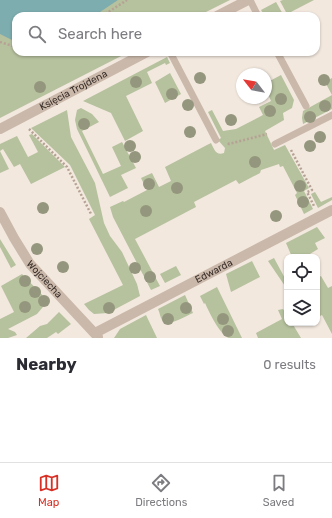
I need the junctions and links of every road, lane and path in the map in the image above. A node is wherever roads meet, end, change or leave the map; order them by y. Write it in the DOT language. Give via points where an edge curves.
graph roads {
  1 [pos="127,0"];
  2 [pos="249,0"];
  3 [pos="108,12"];
  4 [pos="225,12"];
  5 [pos="256,12"];
  6 [pos="0,42"];
  7 [pos="12,46"];
  8 [pos="139,56"];
  9 [pos="172,56"];
  10 [pos="280,56"];
  11 [pos="306,106"];
  12 [pos="332,115"];
  13 [pos="27,127"];
  14 [pos="0,129"];
  15 [pos="284,139"];
  16 [pos="216,140"];
  17 [pos="275,144"];
  18 [pos="332,210"];
  19 [pos="0,212"];
  20 [pos="91,214"];
  21 [pos="319,217"];
  22 [pos="97,335"];
  1 -- 3 [label="path"];
  2 -- 4 [label="street"];
  2 -- 5 [label="lane"];
  6 -- 7 [label="path"];
  8 -- 14 [label="street, Księcia Trojdena"];
  9 -- 16 [label="lane"];
  10 -- 11 [label="lane"];
  12 -- 15 [label="lane"];
  13 -- 20 [label="path" via="67,167"];
  15 -- 17 [label="lane"];
  15 -- 21 [label="path" via="312,190 308,192"];
  16 -- 17 [label="path" via="229,144 267,134"];
  18 -- 21 [label="street, Edwarda"];
  19 -- 22 [label="street, Wojciecha" via="30,264"];
  21 -- 22 [label="street, Edwarda"];
}
